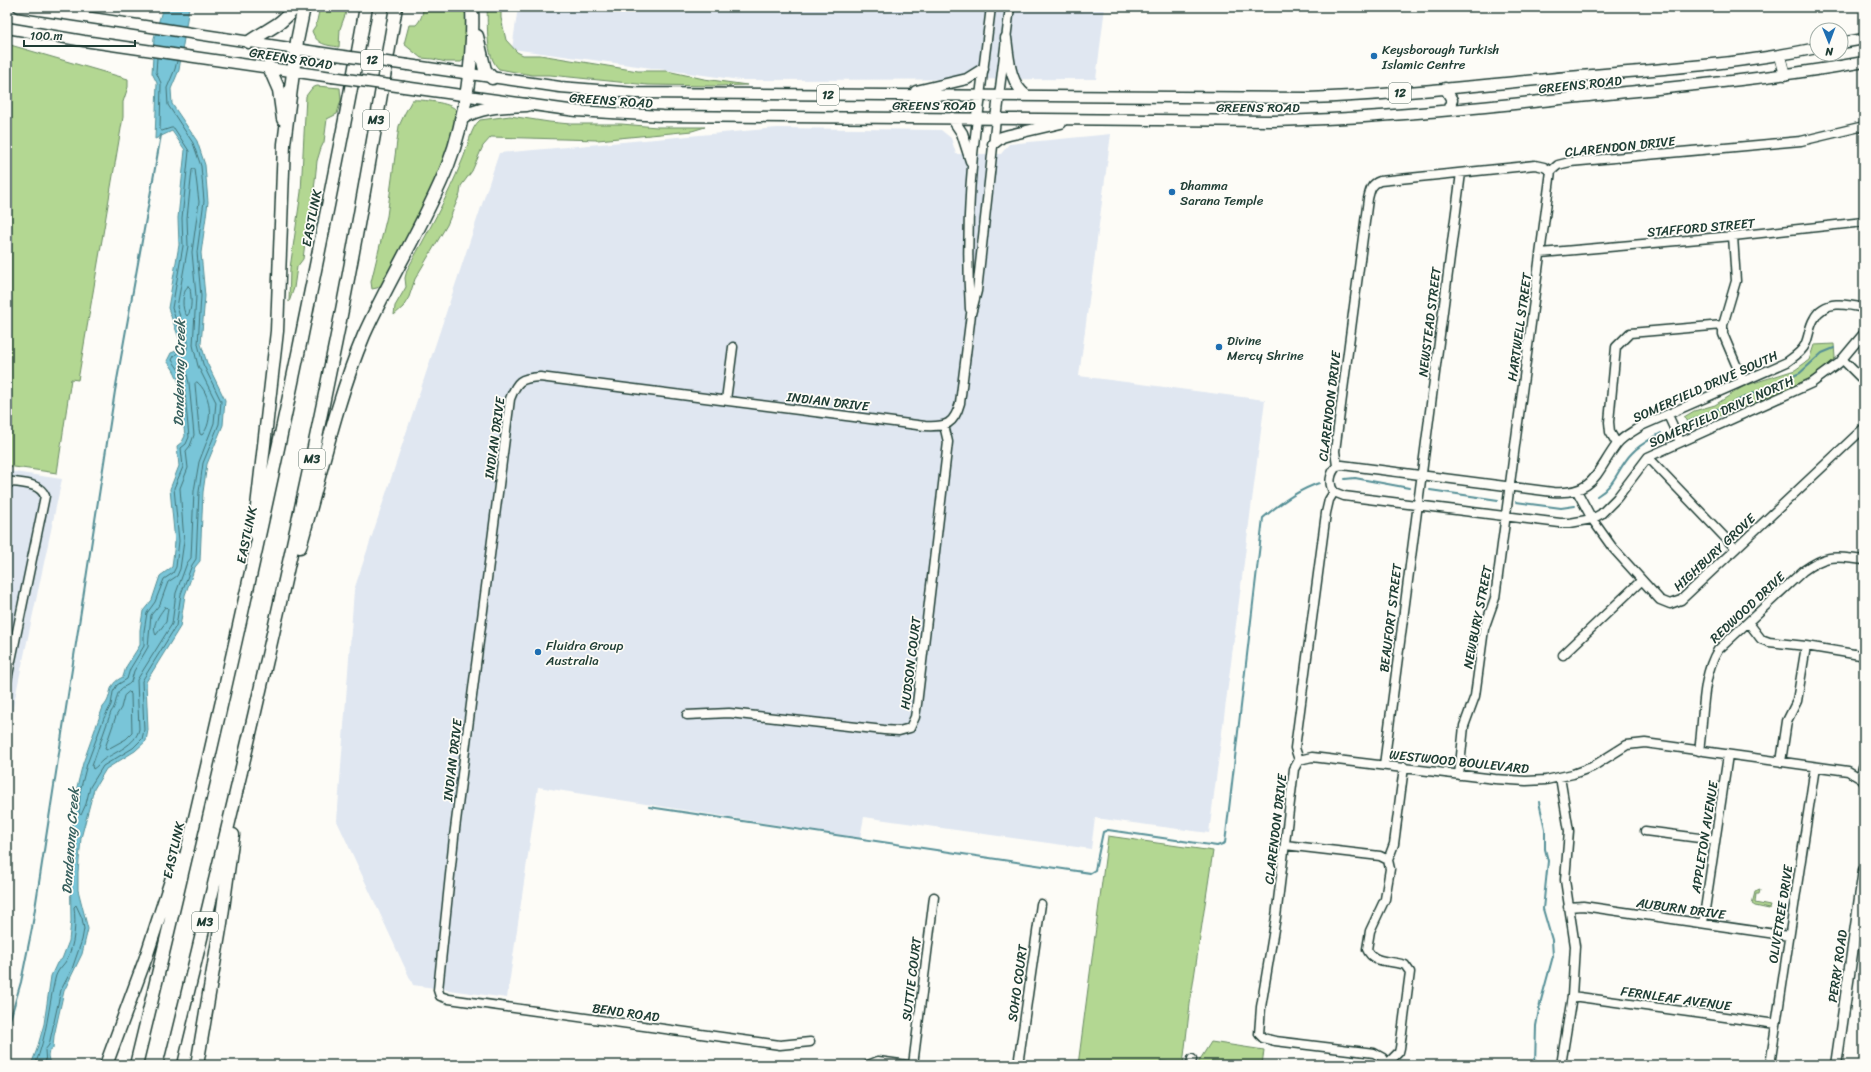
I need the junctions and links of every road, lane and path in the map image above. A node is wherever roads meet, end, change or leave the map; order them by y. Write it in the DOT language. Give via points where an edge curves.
graph roads {
  1 [pos="19,7"];
  2 [pos="295,7"];
  3 [pos="304,7"];
  4 [pos="366,7"];
  5 [pos="396,7"];
  6 [pos="472,7"];
  7 [pos="991,7"];
  8 [pos="1010,7"];
  9 [pos="7,28"];
  10 [pos="1006,38"];
  11 [pos="1864,39"];
  12 [pos="249,42"];
  13 [pos="1849,42"];
  14 [pos="296,50"];
  15 [pos="1809,50"];
  16 [pos="1780,56"];
  17 [pos="1864,62"];
  18 [pos="269,67"];
  19 [pos="983,69"];
  20 [pos="294,71"];
  21 [pos="468,74"];
  22 [pos="1785,75"];
  23 [pos="492,78"];
  24 [pos="1445,88"];
  25 [pos="465,96"];
  26 [pos="886,96"];
  27 [pos="980,96"];
  28 [pos="999,96"];
  29 [pos="1027,96"];
  30 [pos="527,105"];
  31 [pos="1448,110"];
  32 [pos="952,118"];
  33 [pos="977,118"];
  34 [pos="461,119"];
  35 [pos="996,119"];
  36 [pos="1078,120"];
  37 [pos="1864,126"];
  38 [pos="284,144"];
  39 [pos="992,144"];
  40 [pos="972,161"];
  41 [pos="1551,171"];
  42 [pos="1461,173"];
  43 [pos="1864,222"];
  44 [pos="1733,236"];
  45 [pos="1541,253"];
  46 [pos="1864,308"];
  47 [pos="971,314"];
  48 [pos="1723,325"];
  49 [pos="1864,333"];
  50 [pos="732,347"];
  51 [pos="1842,359"];
  52 [pos="1743,381"];
  53 [pos="1864,381"];
  54 [pos="726,400"];
  55 [pos="1668,415"];
  56 [pos="944,426"];
  57 [pos="1864,428"];
  58 [pos="1680,441"];
  59 [pos="1617,444"];
  60 [pos="1648,457"];
  61 [pos="1337,466"];
  62 [pos="1421,474"];
  63 [pos="7,481"];
  64 [pos="1509,486"];
  65 [pos="1577,491"];
  66 [pos="1334,492"];
  67 [pos="1417,505"];
  68 [pos="1505,516"];
  69 [pos="1592,519"];
  70 [pos="1735,548"];
  71 [pos="1864,560"];
  72 [pos="1642,580"];
  73 [pos="248,594"];
  74 [pos="1748,622"];
  75 [pos="1806,646"];
  76 [pos="1563,655"];
  77 [pos="1860,655"];
  78 [pos="7,680"];
  79 [pos="262,684"];
  80 [pos="687,714"];
  81 [pos="1699,751"];
  82 [pos="1728,755"];
  83 [pos="1299,760"];
  84 [pos="1782,762"];
  85 [pos="1384,765"];
  86 [pos="1815,767"];
  87 [pos="1864,767"];
  88 [pos="1404,768"];
  89 [pos="1848,771"];
  90 [pos="1459,775"];
  91 [pos="1560,777"];
  92 [pos="240,780"];
  93 [pos="1864,780"];
  94 [pos="203,786"];
  95 [pos="1645,831"];
  96 [pos="1715,840"];
  97 [pos="1285,845"];
  98 [pos="1388,860"];
  99 [pos="1864,870"];
  100 [pos="934,897"];
  101 [pos="1040,904"];
  102 [pos="1568,908"];
  103 [pos="1703,923"];
  104 [pos="1789,936"];
  105 [pos="440,996"];
  106 [pos="1572,996"];
  107 [pos="1776,1024"];
  108 [pos="810,1042"];
  109 [pos="869,1064"];
  110 [pos="106,1065"];
  111 [pos="136,1065"];
  112 [pos="170,1065"];
  113 [pos="197,1065"];
  114 [pos="908,1065"];
  115 [pos="912,1065"];
  116 [pos="1018,1065"];
  117 [pos="1387,1065"];
  118 [pos="1561,1065"];
  119 [pos="1770,1065"];
  120 [pos="1836,1065"];
  1 -- 12 [label="main road, GREENS ROAD / 12"];
  2 -- 12 [label="highway" via="277,26"];
  3 -- 14 [label="highway"];
  4 -- 73 [label="highway, EASTLINK / M3" via="308,306"];
  5 -- 79 [label="highway, M3" via="334,353"];
  6 -- 21 [label="highway" via="472,41"];
  6 -- 23 [label="highway" via="481,58 485,70"];
  7 -- 19 [label="street"];
  8 -- 10 [label="street"];
  9 -- 18 [label="main road, GREENS ROAD / 12"];
  10 -- 28 [label="street"];
  10 -- 29 [label="main road" via="1012,74 1017,87"];
  11 -- 13 [label="main road"];
  12 -- 14 [label="main road, GREENS ROAD / 12"];
  14 -- 20 [label="highway"];
  14 -- 21 [label="main road, GREENS ROAD / 12, bridge"];
  15 -- 16 [label="main road, GREENS ROAD / 12"];
  16 -- 22 [label="main road"];
  16 -- 24 [label="main road, GREENS ROAD / 12" via="1693,67"];
  17 -- 22 [label="main road, GREENS ROAD / 12"];
  18 -- 20 [label="main road, GREENS ROAD / 12"];
  18 -- 38 [label="highway" via="279,90"];
  19 -- 26 [label="main road" via="967,79"];
  19 -- 27 [label="street"];
  20 -- 25 [label="main road, GREENS ROAD / 12, bridge"];
  20 -- 38 [label="highway"];
  21 -- 23 [label="main road, GREENS ROAD / 12"];
  21 -- 25 [label="highway"];
  22 -- 31 [label="main road, GREENS ROAD / 12"];
  23 -- 26 [label="main road, GREENS ROAD / 12" via="560,87 635,92"];
  24 -- 29 [label="main road, GREENS ROAD / 12" via="1365,96 1308,98"];
  24 -- 31 [label="main road" via="1452,100"];
  25 -- 30 [label="main road, GREENS ROAD / 12"];
  25 -- 34 [label="highway"];
  26 -- 27 [label="main road, GREENS ROAD / 12"];
  27 -- 28 [label="main road, GREENS ROAD / 12"];
  27 -- 33 [label="main road"];
  28 -- 29 [label="main road, GREENS ROAD / 12"];
  28 -- 35 [label="main road"];
  30 -- 32 [label="main road, GREENS ROAD / 12" via="576,111 662,116"];
  30 -- 34 [label="highway" via="487,109"];
  31 -- 36 [label="main road, GREENS ROAD / 12" via="1329,120"];
  32 -- 33 [label="main road, GREENS ROAD / 12"];
  32 -- 40 [label="main road" via="962,133"];
  33 -- 35 [label="main road, GREENS ROAD / 12"];
  33 -- 40 [label="street"];
  34 -- 79 [label="highway" via="446,170 376,310 355,360"];
  35 -- 36 [label="main road, GREENS ROAD / 12"];
  35 -- 39 [label="street"];
  36 -- 39 [label="main road" via="1009,135"];
  37 -- 41 [label="street, CLARENDON DRIVE" via="1801,141 1570,162 1558,165"];
  38 -- 73 [label="highway" via="277,332"];
  39 -- 47 [label="street" via="978,291"];
  40 -- 47 [label="street" via="968,208"];
  41 -- 42 [label="street, CLARENDON DRIVE" via="1536,166"];
  41 -- 45 [label="street, HARTWELL STREET"];
  42 -- 61 [label="street, CLARENDON DRIVE" via="1380,181 1374,183 1369,192 1335,452"];
  42 -- 62 [label="street, NEWSTEAD STREET"];
  43 -- 44 [label="street, STAFFORD STREET"];
  44 -- 45 [label="street, STAFFORD STREET"];
  44 -- 48 [label="street" via="1736,281"];
  45 -- 64 [label="street, HARTWELL STREET"];
  46 -- 52 [label="street, SOMERFIELD DRIVE SOUTH" via="1844,304 1822,309 1814,318 1805,346 1797,355"];
  47 -- 56 [label="street" via="960,403 957,414"];
  48 -- 52 [label="street" via="1723,334"];
  48 -- 59 [label="street" via="1630,333 1622,340 1616,347 1609,422 1610,432"];
  49 -- 51 [label="street, SOMERFIELD DRIVE NORTH"];
  50 -- 54 [label="street"];
  51 -- 53 [label="street"];
  51 -- 58 [label="street, SOMERFIELD DRIVE NORTH" via="1812,383"];
  52 -- 55 [label="street, SOMERFIELD DRIVE SOUTH"];
  54 -- 56 [label="street, INDIAN DRIVE" via="925,426"];
  54 -- 105 [label="street, INDIAN DRIVE" via="540,377 526,377 516,385 510,399 454,837 438,990"];
  55 -- 58 [label="street"];
  55 -- 59 [label="street, SOMERFIELD DRIVE SOUTH" via="1641,426"];
  56 -- 80 [label="street, HUDSON COURT" via="948,442 917,704 910,728 899,731 728,713"];
  57 -- 70 [label="street, HIGHBURY GROVE"];
  58 -- 60 [label="street, SOMERFIELD DRIVE NORTH"];
  59 -- 65 [label="street, SOMERFIELD DRIVE SOUTH" via="1593,481"];
  60 -- 69 [label="street, SOMERFIELD DRIVE NORTH" via="1617,498"];
  60 -- 70 [label="street"];
  61 -- 62 [label="street, SOMERFIELD DRIVE SOUTH"];
  61 -- 66 [label="street, CLARENDON DRIVE" via="1330,479"];
  62 -- 64 [label="street, SOMERFIELD DRIVE SOUTH"];
  62 -- 67 [label="street, BEAUFORT STREET"];
  63 -- 78 [label="street" via="36,486 45,496"];
  64 -- 65 [label="street, SOMERFIELD DRIVE SOUTH" via="1565,493"];
  64 -- 68 [label="street, NEWBURY STREET"];
  65 -- 69 [label="street, HIGHBURY GROVE"];
  66 -- 67 [label="street, SOMERFIELD DRIVE NORTH" via="1344,496"];
  66 -- 83 [label="street, CLARENDON DRIVE" via="1326,514 1298,725 1296,748"];
  67 -- 68 [label="street, SOMERFIELD DRIVE NORTH"];
  67 -- 85 [label="street, BEAUFORT STREET"];
  68 -- 69 [label="street, SOMERFIELD DRIVE NORTH" via="1560,523"];
  68 -- 90 [label="street, NEWBURY STREET" via="1495,598 1484,629 1475,696 1464,726"];
  69 -- 72 [label="street, HIGHBURY GROVE"];
  70 -- 72 [label="street, HIGHBURY GROVE" via="1676,603 1670,604 1660,600"];
  71 -- 74 [label="street, REDWOOD DRIVE" via="1830,556 1816,561"];
  72 -- 76 [label="street"];
  73 -- 94 [label="highway, EASTLINK / M3"];
  74 -- 75 [label="street" via="1761,639"];
  74 -- 81 [label="street, REDWOOD DRIVE" via="1718,650 1710,662"];
  75 -- 77 [label="street"];
  75 -- 84 [label="street" via="1797,701 1787,721"];
  79 -- 92 [label="highway, M3"];
  81 -- 82 [label="street, WESTWOOD BOULEVARD"];
  81 -- 91 [label="street, WESTWOOD BOULEVARD" via="1644,743 1632,744 1592,766"];
  82 -- 84 [label="street, WESTWOOD BOULEVARD"];
  82 -- 96 [label="street, APPLETON AVENUE"];
  83 -- 85 [label="street, WESTWOOD BOULEVARD" via="1312,757"];
  83 -- 97 [label="street, CLARENDON DRIVE" via="1294,769"];
  84 -- 86 [label="street, WESTWOOD BOULEVARD"];
  85 -- 88 [label="street, WESTWOOD BOULEVARD"];
  86 -- 89 [label="street, WESTWOOD BOULEVARD"];
  86 -- 104 [label="street, OLIVETREE DRIVE"];
  87 -- 89 [label="street, WESTWOOD BOULEVARD"];
  87 -- 93 [label="main road"];
  88 -- 90 [label="street, WESTWOOD BOULEVARD"];
  88 -- 98 [label="street" via="1394,844"];
  89 -- 93 [label="street, WESTWOOD BOULEVARD"];
  90 -- 91 [label="street, WESTWOOD BOULEVARD" via="1526,781"];
  91 -- 102 [label="street" via="1569,831 1565,880"];
  92 -- 112 [label="highway, M3"];
  92 -- 113 [label="highway" via="229,871"];
  94 -- 110 [label="highway" via="146,957"];
  94 -- 111 [label="highway, EASTLINK / M3"];
  95 -- 96 [label="street"];
  96 -- 103 [label="street, APPLETON AVENUE"];
  97 -- 98 [label="street" via="1380,856"];
  97 -- 117 [label="street, CLARENDON DRIVE" via="1261,1007 1260,1034 1263,1038 1275,1041 1374,1053 1383,1058"];
  98 -- 117 [label="street" via="1390,869 1385,899 1370,931 1367,949 1371,957 1405,965 1410,972 1400,1048"];
  99 -- 120 [label="main road, PERRY ROAD"];
  100 -- 115 [label="street, SUTTIE COURT"];
  101 -- 116 [label="street, SOHO COURT"];
  102 -- 103 [label="street, AUBURN DRIVE" via="1583,906"];
  102 -- 106 [label="street" via="1575,946"];
  103 -- 104 [label="street, AUBURN DRIVE"];
  104 -- 107 [label="street, OLIVETREE DRIVE"];
  105 -- 108 [label="street, BEND ROAD" via="780,1045"];
  106 -- 107 [label="street, FERNLEAF AVENUE"];
  106 -- 118 [label="street"];
  107 -- 119 [label="street, OLIVETREE DRIVE"];
  109 -- 114 [label="street" via="878,1061"];
}
